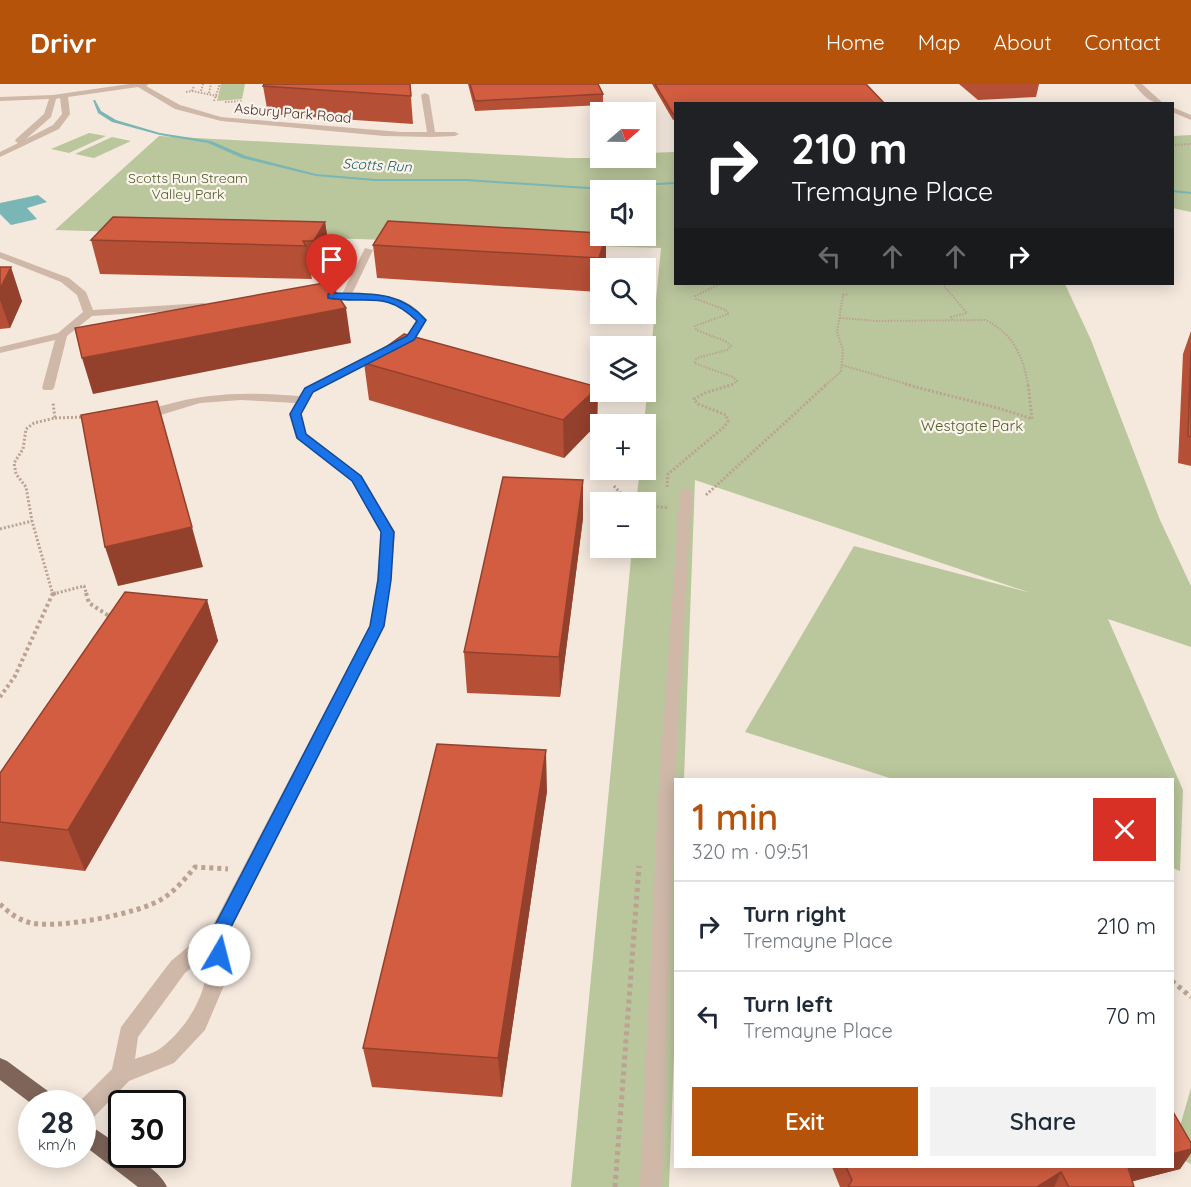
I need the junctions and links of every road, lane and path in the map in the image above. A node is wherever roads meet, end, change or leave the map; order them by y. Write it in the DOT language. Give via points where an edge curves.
graph roads {
  1 [pos="140,84"];
  2 [pos="203,84"];
  3 [pos="1138,84"];
  4 [pos="211,86"];
  5 [pos="219,87"];
  6 [pos="192,91"];
  7 [pos="201,91"];
  8 [pos="209,93"];
  9 [pos="425,95"];
  10 [pos="64,96"];
  11 [pos="217,96"];
  12 [pos="53,97"];
  13 [pos="4,99"];
  14 [pos="1158,102"];
  15 [pos="0,104"];
  16 [pos="1174,110"];
  17 [pos="1191,118"];
  18 [pos="455,134"];
  19 [pos="431,135"];
  20 [pos="1191,144"];
  21 [pos="1174,145"];
  22 [pos="1,155"];
  23 [pos="368,250"];
  24 [pos="0,255"];
  25 [pos="718,285"];
  26 [pos="944,286"];
  27 [pos="848,294"];
  28 [pos="346,296"];
  29 [pos="310,298"];
  30 [pos="211,306"];
  31 [pos="89,313"];
  32 [pos="840,318"];
  33 [pos="953,321"];
  34 [pos="62,334"];
  35 [pos="0,350"];
  36 [pos="842,365"];
  37 [pos="48,388"];
  38 [pos="303,400"];
  39 [pos="55,418"];
  40 [pos="90,418"];
  41 [pos="136,427"];
  42 [pos="614,486"];
  43 [pos="620,492"];
  44 [pos="686,492"];
  45 [pos="666,499"];
  46 [pos="666,508"];
  47 [pos="32,521"];
  48 [pos="0,529"];
  49 [pos="53,594"];
  50 [pos="114,620"];
  51 [pos="0,697"];
  52 [pos="250,870"];
  53 [pos="0,904"];
  54 [pos="219,933"];
  55 [pos="1174,983"];
  56 [pos="1191,997"];
  57 [pos="0,1068"];
  58 [pos="122,1074"];
  59 [pos="29,1090"];
  60 [pos="96,1100"];
  61 [pos="96,1141"];
  62 [pos="156,1187"];
  63 [pos="651,1187"];
  1 -- 10 [label="street"];
  1 -- 19 [label="street, Asbury Park Road" via="174,107 224,120"];
  2 -- 7 [label="path"];
  3 -- 14 [label="street"];
  4 -- 5 [label="path"];
  4 -- 8 [label="path"];
  6 -- 7 [label="path"];
  7 -- 8 [label="path" via="200,94"];
  8 -- 11 [label="path" via="208,96"];
  9 -- 19 [label="street"];
  10 -- 12 [label="street"];
  10 -- 22 [label="street" via="66,114 56,128"];
  12 -- 13 [label="street"];
  12 -- 22 [label="street" via="48,115"];
  13 -- 15 [label="street"];
  16 -- 17 [label="street"];
  18 -- 19 [label="street, Asbury Park Road"];
  20 -- 21 [label="path"];
  23 -- 28 [label="street"];
  24 -- 31 [label="street" via="65,280 82,294"];
  25 -- 44 [label="path" via="695,296 696,299 728,314 695,326 696,330 731,346 697,358 694,363 733,376 737,381 732,386 705,391 694,399 726,415 728,421 668,474 666,490"];
  26 -- 33 [label="path" via="967,313 951,317"];
  27 -- 32 [label="path" via="843,295"];
  28 -- 29 [label="street"];
  28 -- 38 [label="street" via="382,297 406,305 422,320 411,338 308,390"];
  30 -- 31 [label="street"];
  31 -- 34 [label="street"];
  32 -- 33 [label="path"];
  32 -- 36 [label="path" via="837,332 843,350"];
  33 -- 36 [label="path" via="986,320 1002,328 1024,366 1032,419"];
  34 -- 35 [label="street"];
  34 -- 37 [label="street"];
  36 -- 44 [label="path" via="841,372 705,495"];
  37 -- 39 [label="path" via="53,395"];
  38 -- 41 [label="street" via="197,400 141,417"];
  38 -- 52 [label="street" via="295,414 300,435 357,479 388,532 384,580 377,626"];
  39 -- 40 [label="path"];
  39 -- 47 [label="path" via="25,429 21,436 23,449 14,464 26,487"];
  42 -- 43 [label="path"];
  44 -- 63 [label="street"];
  45 -- 46 [label="path"];
  47 -- 48 [label="path"];
  47 -- 49 [label="path"];
  49 -- 50 [label="path" via="84,586 89,603"];
  49 -- 51 [label="path" via="15,676"];
  52 -- 53 [label="path" via="195,867 182,884 150,905 81,921 36,925 13,917"];
  52 -- 54 [label="street"];
  54 -- 58 [label="street" via="178,967 128,1034"];
  54 -- 58 [label="street" via="218,976 198,1024 167,1056"];
  55 -- 56 [label="path"];
  57 -- 59 [label="main road"];
  58 -- 60 [label="street"];
  61 -- 62 [label="main road"];
}
